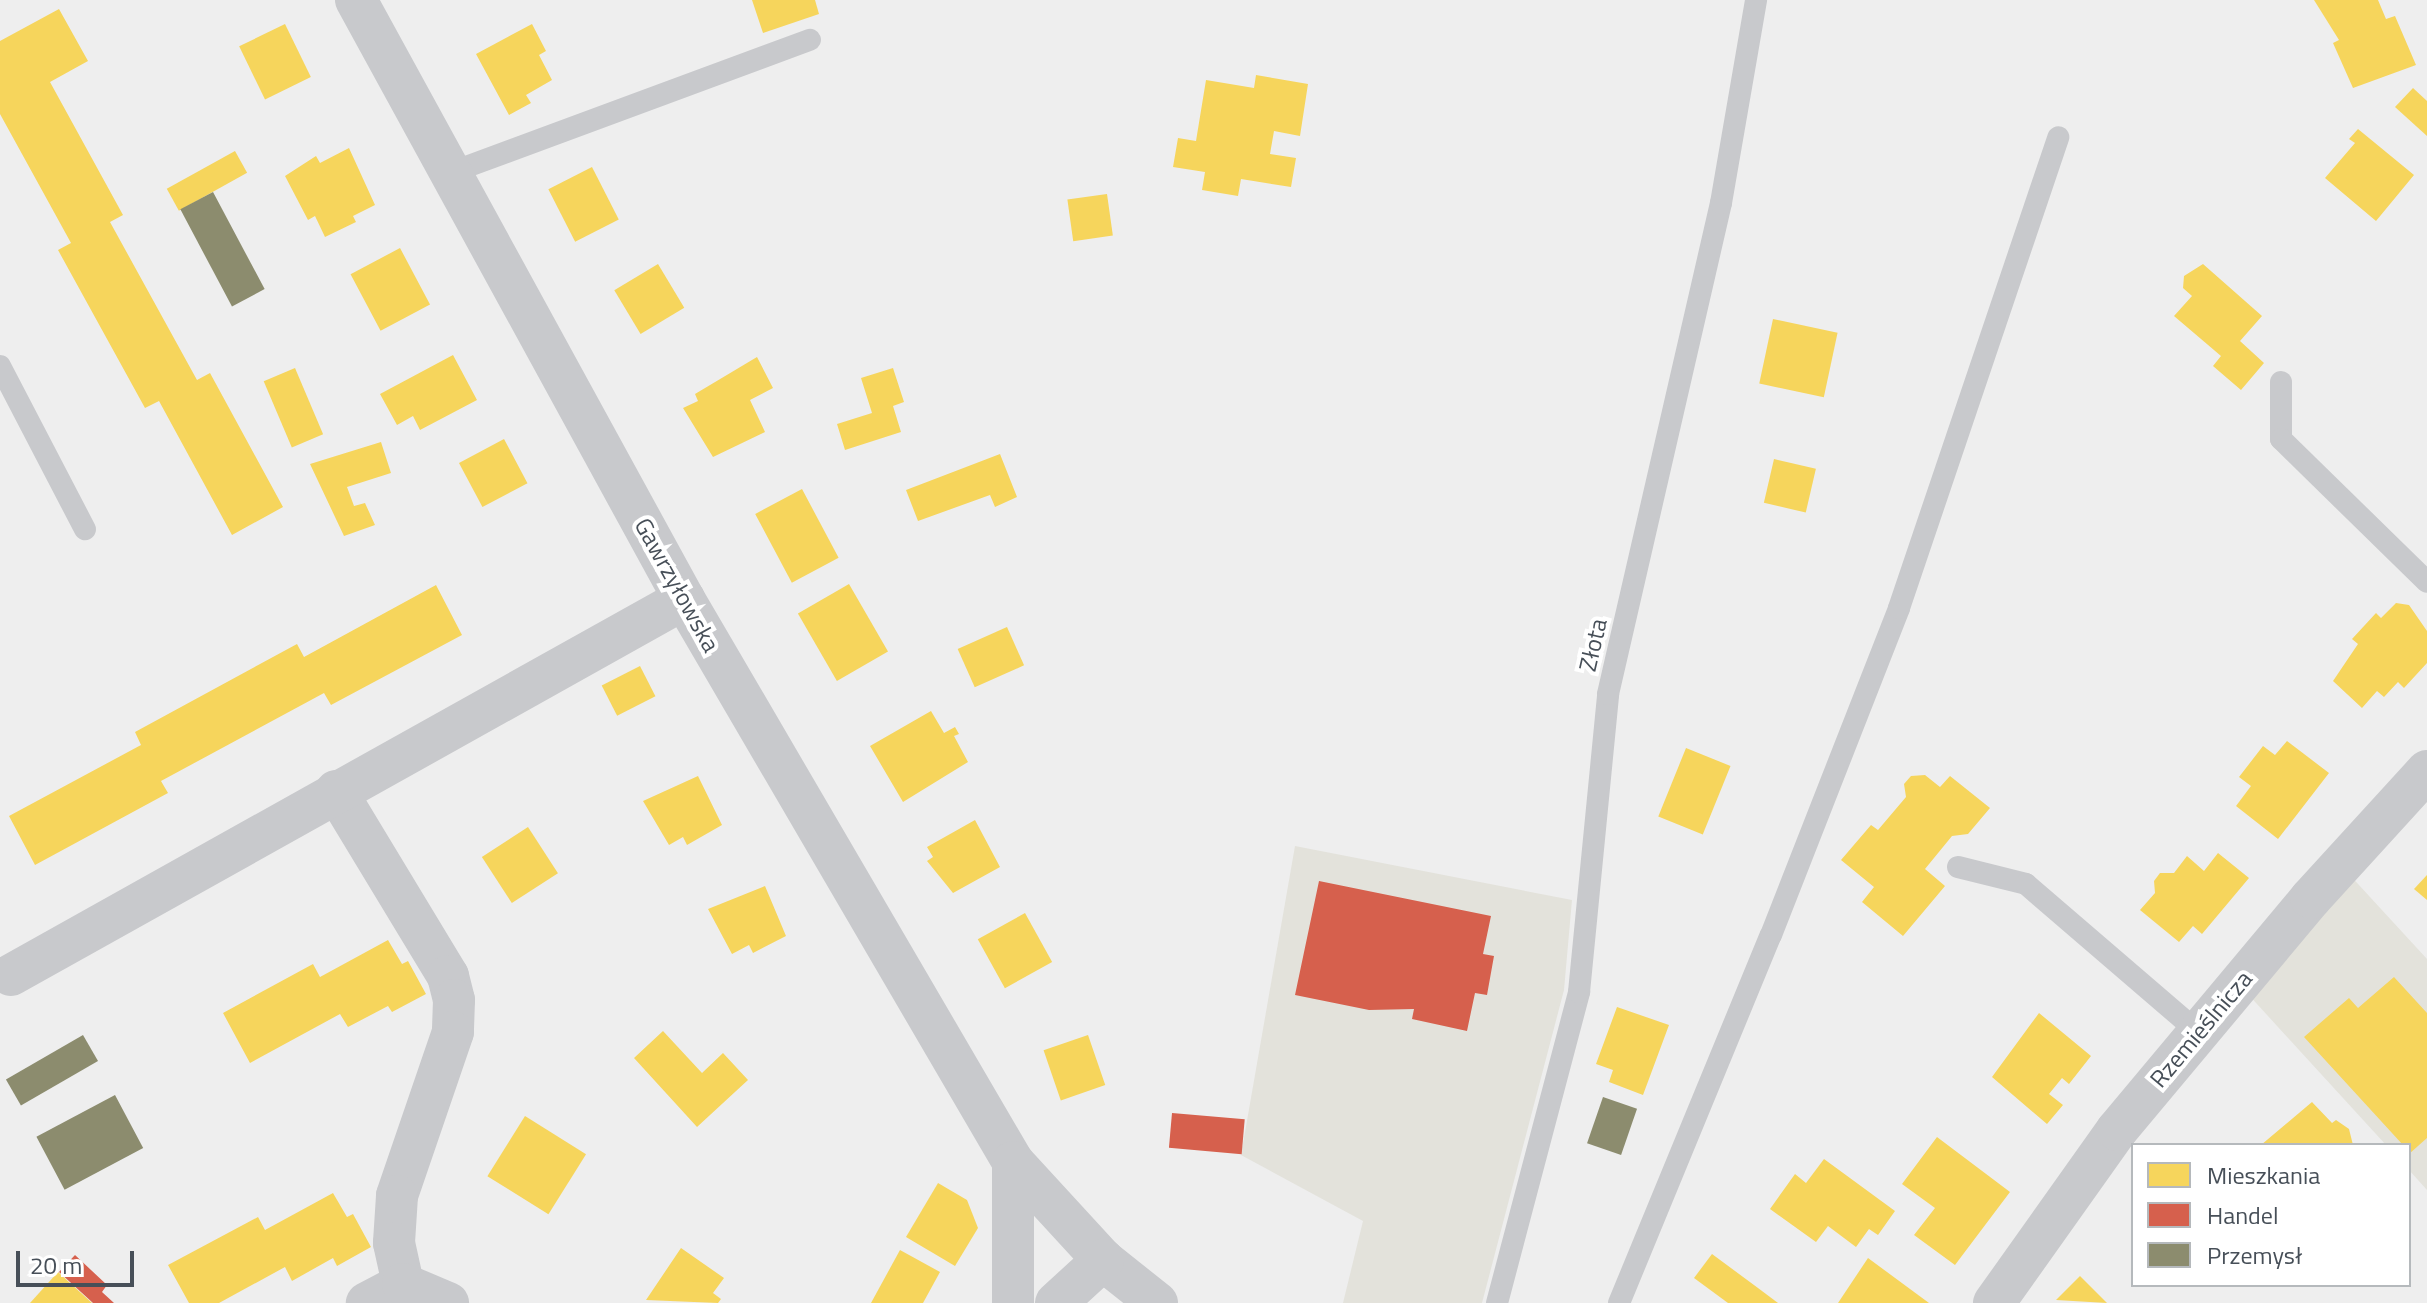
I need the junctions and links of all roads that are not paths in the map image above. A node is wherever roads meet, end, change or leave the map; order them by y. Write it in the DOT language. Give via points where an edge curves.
graph roads {
  1 [pos="356,0"];
  2 [pos="1756,0"];
  3 [pos="810,40"];
  4 [pos="2058,137"];
  5 [pos="447,174"];
  6 [pos="0,366"];
  7 [pos="2281,382"];
  8 [pos="85,529"];
  9 [pos="2427,582"];
  10 [pos="684,599"];
  11 [pos="2427,771"];
  12 [pos="336,791"];
  13 [pos="1958,867"];
  14 [pos="11,975"];
  15 [pos="2198,1032"];
  16 [pos="1013,1162"];
  17 [pos="1103,1260"];
  18 [pos="385,1294"];
  19 [pos="448,1303"];
  20 [pos="1013,1303"];
  21 [pos="1056,1303"];
  22 [pos="1157,1303"];
  23 [pos="1497,1303"];
  24 [pos="1619,1303"];
  25 [pos="1994,1303"];
  1 -- 5 [label="street, Gawrzyłowska"];
  2 -- 23 [label="lane, Złota" via="1721,203 1608,694 1579,992"];
  3 -- 5 [label="lane"];
  4 -- 24 [label="lane" via="1899,608"];
  5 -- 10 [label="street, Gawrzyłowska"];
  6 -- 8 [label="lane"];
  7 -- 9 [label="lane" via="2281,439"];
  10 -- 12 [label="street"];
  10 -- 16 [label="street, Gawrzyłowska"];
  11 -- 15 [label="street, Rzemieślnicza"];
  12 -- 14 [label="street"];
  12 -- 18 [label="street" via="448,976 454,1000 453,1032 397,1196"];
  13 -- 15 [label="lane" via="2026,884"];
  15 -- 25 [label="street, Rzemieślnicza" via="2117,1130"];
  16 -- 17 [label="street, Gawrzyłowska"];
  16 -- 20 [label="street"];
  17 -- 21 [label="street"];
  17 -- 22 [label="street, Gawrzyłowska"];
  18 -- 19 [label="street"];
}
